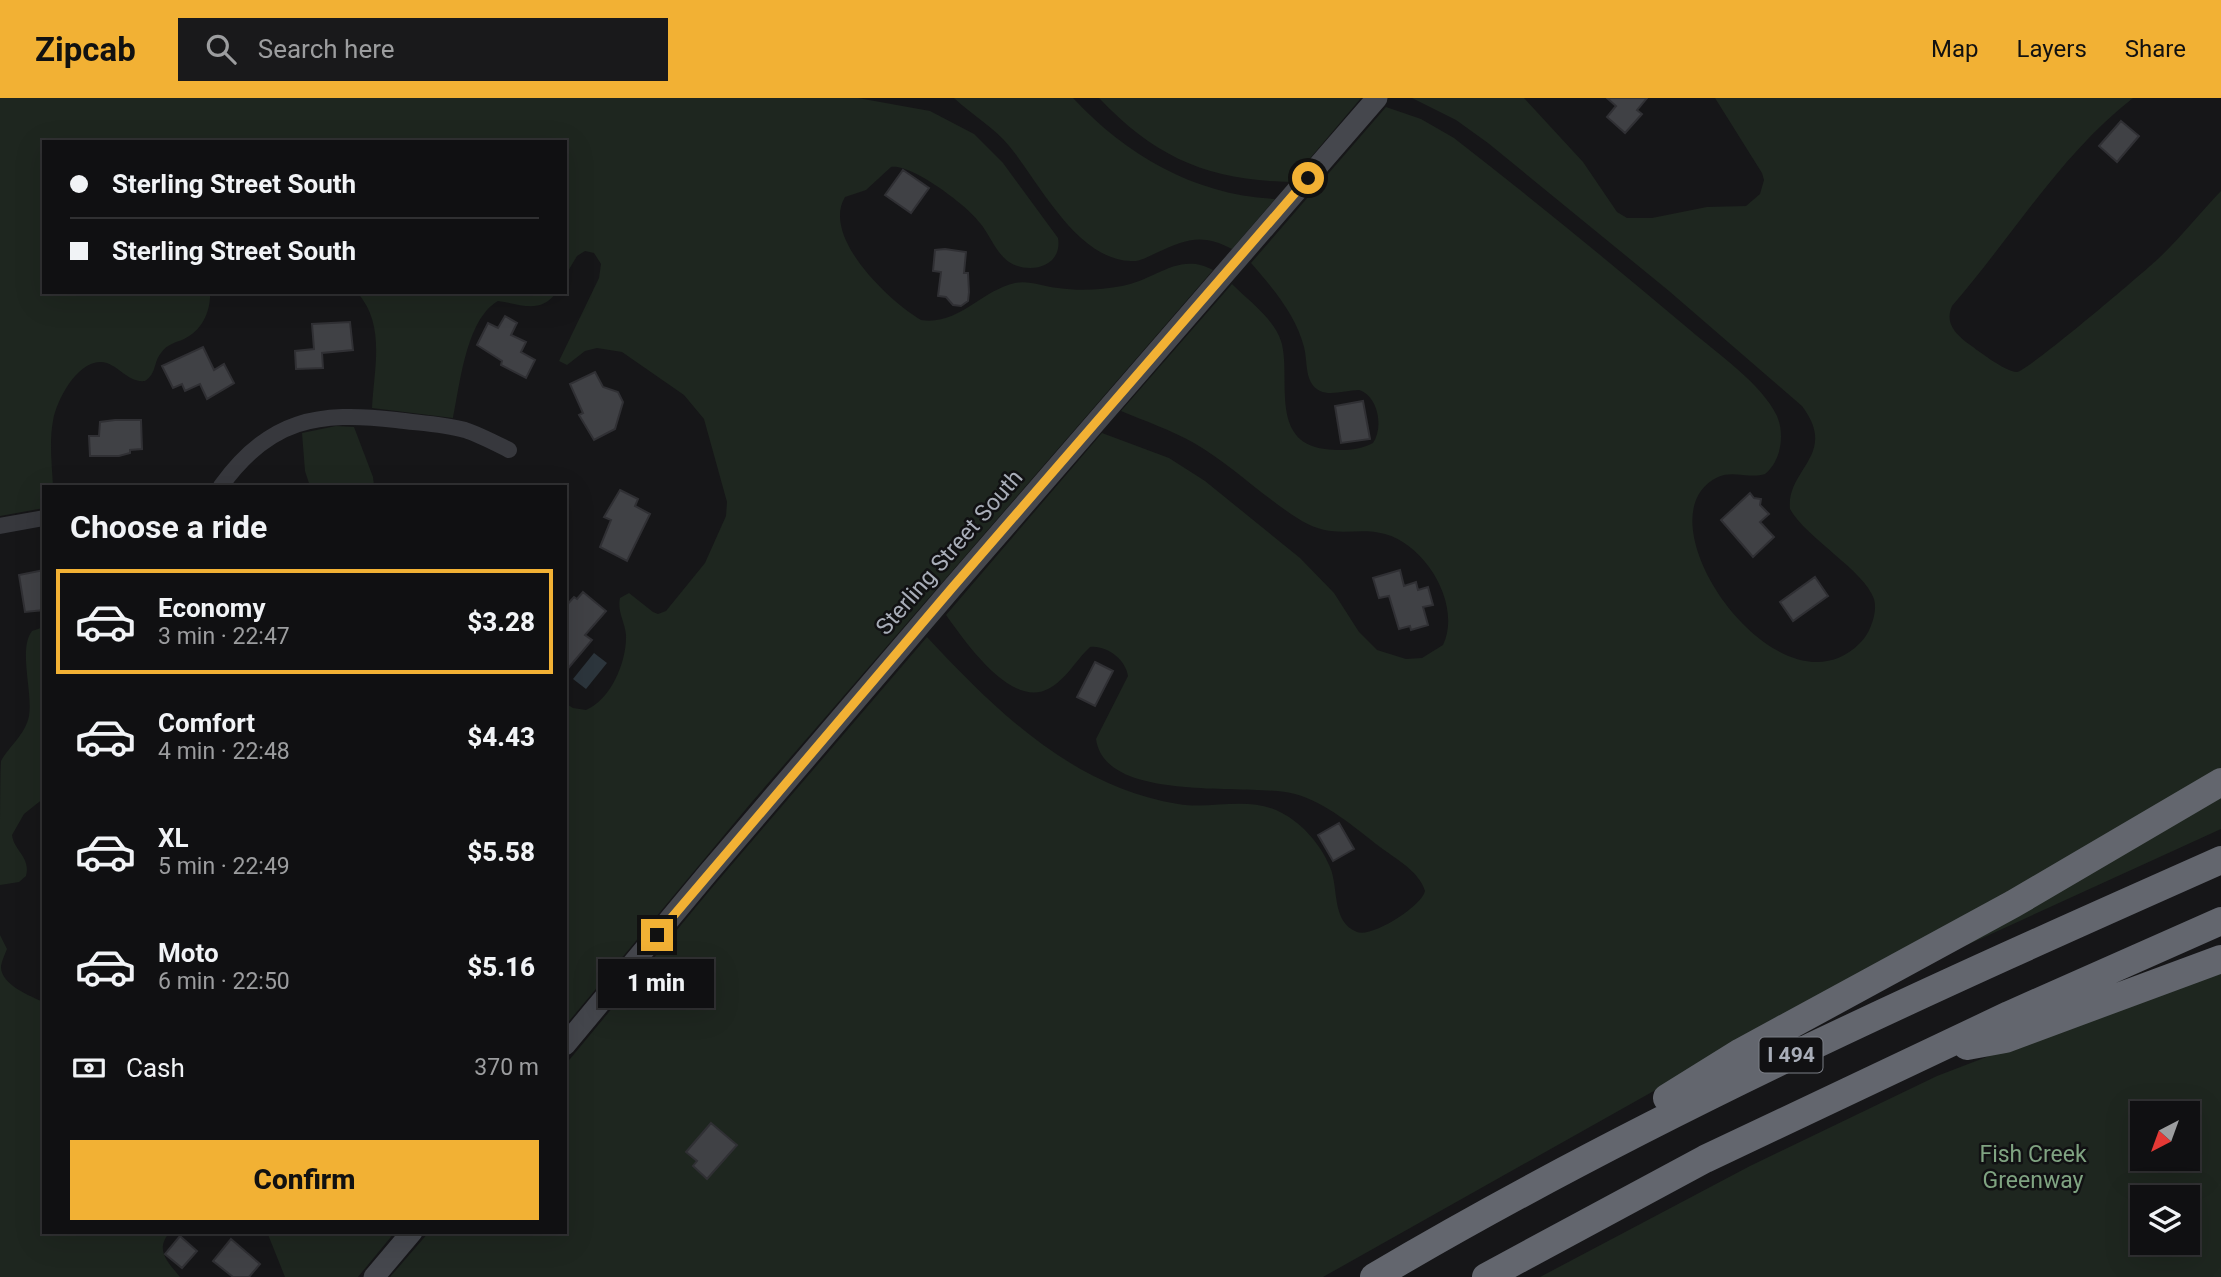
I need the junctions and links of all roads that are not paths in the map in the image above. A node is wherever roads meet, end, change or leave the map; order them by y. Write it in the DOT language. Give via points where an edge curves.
graph roads {
  1 [pos="1377,98"];
  2 [pos="509,450"];
  3 [pos="222,485"];
  4 [pos="42,518"];
  5 [pos="0,526"];
  6 [pos="2221,782"];
  7 [pos="2221,860"];
  8 [pos="2221,921"];
  9 [pos="2221,959"];
  10 [pos="567,1043"];
  11 [pos="1934,1051"];
  12 [pos="410,1234"];
  13 [pos="1444,1237"];
  14 [pos="374,1277"];
  15 [pos="1374,1277"];
  16 [pos="1486,1277"];
  1 -- 10 [label="street, Sterling Street South" via="952,588"];
  2 -- 3 [label="street" via="460,429 329,416 297,424 268,439"];
  4 -- 5 [label="street"];
  6 -- 13 [label="highway" via="2012,904 1741,1052"];
  7 -- 13 [label="highway, I 494" via="1772,1064 1602,1149"];
  8 -- 11 [label="highway, I 494"];
  9 -- 11 [label="highway" via="2005,1039"];
  11 -- 16 [label="highway, I 494" via="1705,1159"];
  12 -- 14 [label="street"];
  13 -- 15 [label="highway, I 494"];
}
